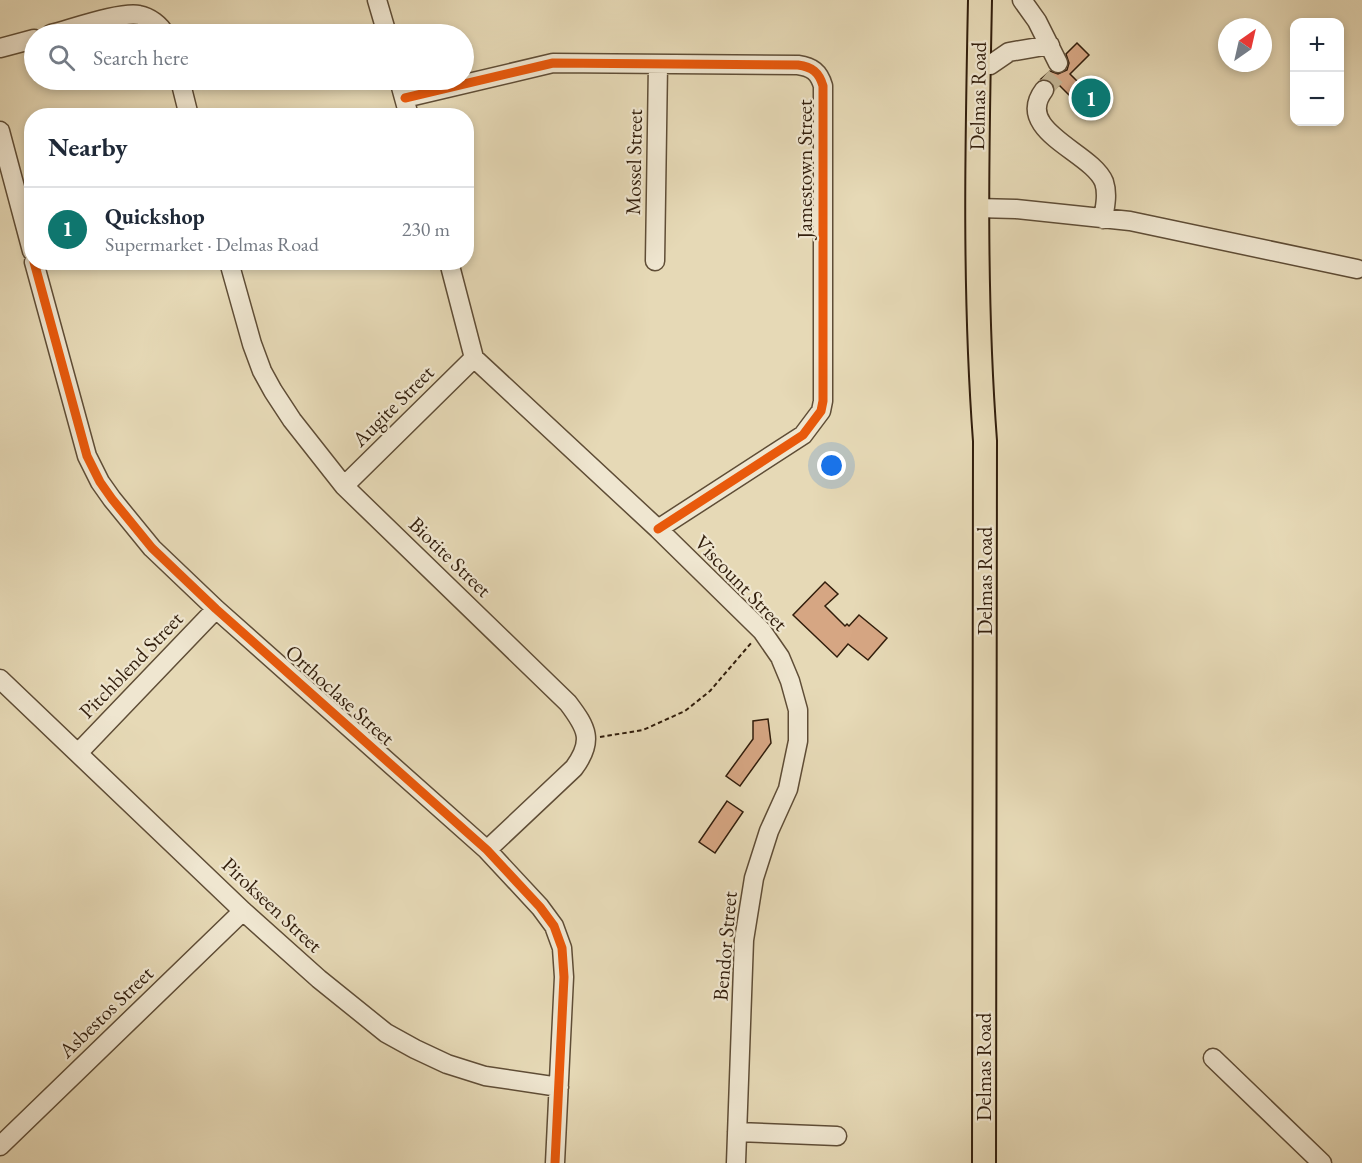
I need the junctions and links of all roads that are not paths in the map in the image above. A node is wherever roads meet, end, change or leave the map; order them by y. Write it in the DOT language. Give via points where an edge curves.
graph roads {
  1 [pos="377,0"];
  2 [pos="980,0"];
  3 [pos="991,0"];
  4 [pos="1022,0"];
  5 [pos="91,24"];
  6 [pos="156,24"];
  7 [pos="384,24"];
  8 [pos="24,42"];
  9 [pos="1050,45"];
  10 [pos="0,48"];
  11 [pos="1058,63"];
  12 [pos="658,64"];
  13 [pos="990,65"];
  14 [pos="474,87"];
  15 [pos="182,90"];
  16 [pos="402,90"];
  17 [pos="463,90"];
  18 [pos="1044,90"];
  19 [pos="407,107"];
  20 [pos="187,108"];
  21 [pos="0,131"];
  22 [pos="983,209"];
  23 [pos="1103,219"];
  24 [pos="24,221"];
  25 [pos="654,261"];
  26 [pos="1357,269"];
  27 [pos="36,270"];
  28 [pos="232,270"];
  29 [pos="451,270"];
  30 [pos="474,358"];
  31 [pos="344,486"];
  32 [pos="658,529"];
  33 [pos="216,609"];
  34 [pos="0,679"];
  35 [pos="798,741"];
  36 [pos="79,752"];
  37 [pos="487,850"];
  38 [pos="243,911"];
  39 [pos="1213,1058"];
  40 [pos="560,1088"];
  41 [pos="737,1136"];
  42 [pos="836,1140"];
  43 [pos="0,1146"];
  44 [pos="555,1163"];
  45 [pos="736,1163"];
  46 [pos="984,1163"];
  47 [pos="990,1163"];
  48 [pos="1322,1163"];
  1 -- 7 [label="street"];
  2 -- 22 [label="main road, Delmas Road"];
  3 -- 13 [label="main road, Delmas Road"];
  4 -- 9 [label="street"];
  5 -- 6 [label="street" via="137,14"];
  8 -- 10 [label="street"];
  9 -- 11 [label="street"];
  9 -- 13 [label="street" via="1009,52"];
  12 -- 14 [label="street, Jamestown Street" via="552,63"];
  12 -- 25 [label="street, Mossel Street"];
  12 -- 32 [label="street, Jamestown Street" via="807,66 815,70 823,86 821,411 794,441"];
  13 -- 22 [label="main road, Delmas Road"];
  15 -- 20 [label="street"];
  16 -- 19 [label="street"];
  17 -- 19 [label="street, Jamestown Street"];
  18 -- 23 [label="street" via="1037,103 1038,118 1103,180"];
  21 -- 24 [label="street"];
  22 -- 23 [label="street"];
  22 -- 46 [label="main road, Delmas Road" via="980,374 985,441"];
  22 -- 47 [label="main road, Delmas Road" via="993,376"];
  23 -- 26 [label="street" via="1130,221"];
  27 -- 33 [label="street, Orthoclase Street" via="87,456 100,482 152,548"];
  28 -- 31 [label="street, Biotite Street" via="262,371 292,420"];
  29 -- 30 [label="street"];
  30 -- 31 [label="street, Augite Street"];
  30 -- 32 [label="street, Viscount Street"];
  31 -- 37 [label="street, Biotite Street" via="581,720 588,738 584,755"];
  32 -- 35 [label="street, Viscount Street" via="762,631 780,657 798,710"];
  33 -- 36 [label="street, Pitchblend Street"];
  33 -- 37 [label="street, Orthoclase Street"];
  34 -- 36 [label="street, Pirokseen Street"];
  35 -- 41 [label="street, Bendor Street" via="788,789 754,878 744,940"];
  36 -- 38 [label="street, Pirokseen Street"];
  37 -- 40 [label="street, Orthoclase Street" via="540,907 554,926 562,948"];
  38 -- 40 [label="street, Pirokseen Street" via="386,1033 447,1064 485,1076"];
  38 -- 43 [label="street, Asbestos Street"];
  39 -- 48 [label="street"];
  40 -- 44 [label="street, Orthoclase Street"];
  41 -- 42 [label="street"];
  41 -- 45 [label="street, Bendor Street"];
}
